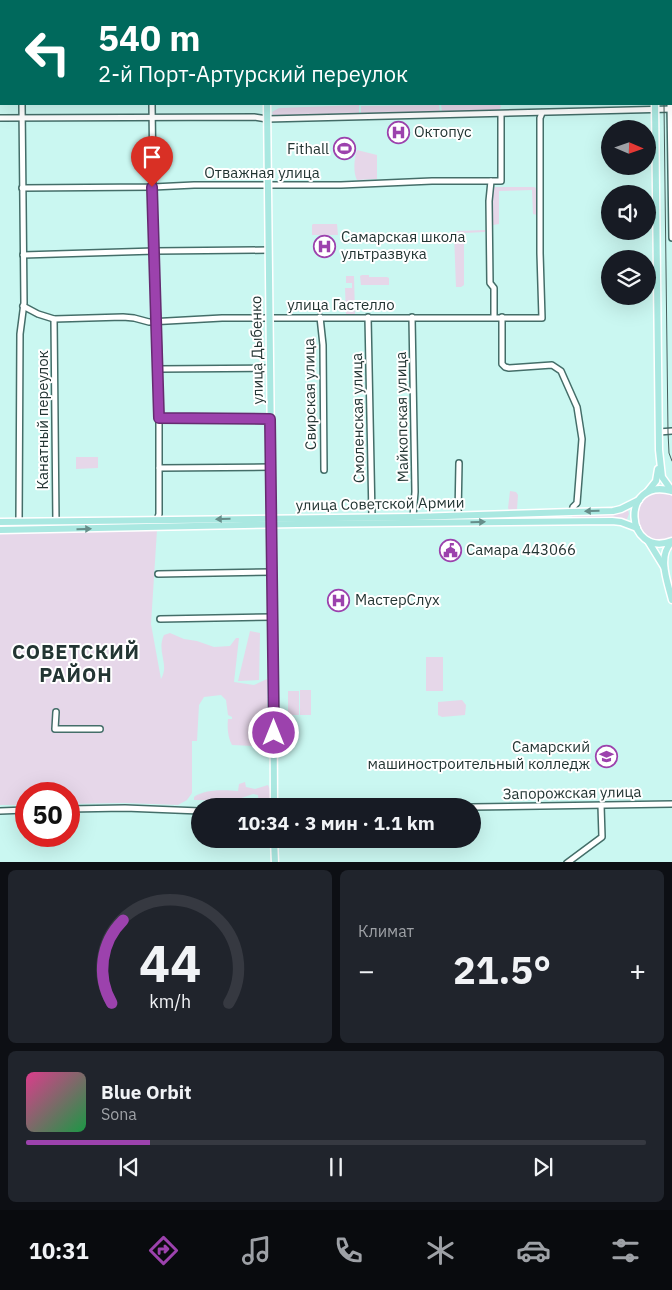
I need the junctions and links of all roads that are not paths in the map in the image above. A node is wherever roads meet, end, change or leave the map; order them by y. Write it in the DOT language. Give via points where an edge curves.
graph roads {
  1 [pos="22,105"];
  2 [pos="152,105"];
  3 [pos="267,105"];
  4 [pos="655,107"];
  5 [pos="671,107"];
  6 [pos="542,113"];
  7 [pos="501,114"];
  8 [pos="0,118"];
  9 [pos="22,118"];
  10 [pos="152,118"];
  11 [pos="268,119"];
  12 [pos="491,181"];
  13 [pos="268,186"];
  14 [pos="152,187"];
  15 [pos="22,188"];
  16 [pos="672,238"];
  17 [pos="269,250"];
  18 [pos="155,251"];
  19 [pos="23,255"];
  20 [pos="24,306"];
  21 [pos="320,317"];
  22 [pos="368,317"];
  23 [pos="412,317"];
  24 [pos="494,317"];
  25 [pos="502,317"];
  26 [pos="269,318"];
  27 [pos="54,319"];
  28 [pos="157,322"];
  29 [pos="270,368"];
  30 [pos="158,369"];
  31 [pos="159,418"];
  32 [pos="270,419"];
  33 [pos="672,431"];
  34 [pos="659,432"];
  35 [pos="659,450"];
  36 [pos="459,463"];
  37 [pos="271,467"];
  38 [pos="159,468"];
  39 [pos="324,470"];
  40 [pos="672,491"];
  41 [pos="644,494"];
  42 [pos="639,500"];
  43 [pos="572,512"];
  44 [pos="520,514"];
  45 [pos="372,517"];
  46 [pos="413,517"];
  47 [pos="458,519"];
  48 [pos="157,520"];
  49 [pos="56,521"];
  50 [pos="0,522"];
  51 [pos="19,522"];
  52 [pos="272,522"];
  53 [pos="521,522"];
  54 [pos="157,528"];
  55 [pos="637,528"];
  56 [pos="56,529"];
  57 [pos="0,530"];
  58 [pos="648,540"];
  59 [pos="672,542"];
  60 [pos="665,568"];
  61 [pos="273,572"];
  62 [pos="158,574"];
  63 [pos="672,600"];
  64 [pos="274,617"];
  65 [pos="160,619"];
  66 [pos="56,712"];
  67 [pos="100,729"];
  68 [pos="274,798"];
  69 [pos="672,804"];
  70 [pos="601,806"];
  71 [pos="481,807"];
  72 [pos="80,809"];
  73 [pos="15,810"];
  74 [pos="0,811"];
  75 [pos="191,811"];
  76 [pos="274,848"];
  77 [pos="275,862"];
  78 [pos="567,862"];
  1 -- 9 [label="street"];
  2 -- 10 [label="street"];
  3 -- 11 [label="main road, улица Дыбенко"];
  4 -- 5 [label="street"];
  4 -- 6 [label="street"];
  4 -- 34 [label="main road"];
  5 -- 16 [label="street"];
  6 -- 7 [label="street"];
  6 -- 25 [label="street, улица Гастелло" via="542,318"];
  7 -- 11 [label="street"];
  7 -- 12 [label="street, Отважная улица" via="501,181"];
  8 -- 9 [label="street"];
  9 -- 10 [label="street"];
  9 -- 15 [label="street"];
  10 -- 11 [label="street"];
  10 -- 14 [label="street"];
  11 -- 13 [label="main road, улица Дыбенко"];
  12 -- 13 [label="street, Отважная улица"];
  12 -- 24 [label="street" via="490,283 494,288"];
  13 -- 14 [label="street, Отважная улица"];
  13 -- 17 [label="main road, улица Дыбенко"];
  14 -- 15 [label="street, Отважная улица"];
  14 -- 18 [label="street"];
  15 -- 19 [label="street"];
  17 -- 18 [label="street"];
  17 -- 26 [label="main road, улица Дыбенко"];
  18 -- 19 [label="street"];
  18 -- 28 [label="street"];
  19 -- 20 [label="street"];
  20 -- 27 [label="street, улица Гастелло"];
  20 -- 51 [label="street" via="20,334"];
  21 -- 22 [label="street, улица Гастелло"];
  21 -- 26 [label="street, улица Гастелло"];
  21 -- 39 [label="street, Свирская улица"];
  22 -- 23 [label="street, улица Гастелло"];
  22 -- 45 [label="street, Смоленская улица"];
  23 -- 24 [label="street, улица Гастелло"];
  23 -- 46 [label="street, Майкопская улица"];
  24 -- 25 [label="street, улица Гастелло"];
  25 -- 43 [label="street" via="502,364 509,368 552,366 561,371 576,407 582,439 577,504"];
  26 -- 28 [label="street, улица Гастелло"];
  26 -- 29 [label="main road, улица Дыбенко"];
  27 -- 28 [label="street, улица Гастелло" via="123,317"];
  27 -- 49 [label="street, Канатный переулок"];
  28 -- 30 [label="street"];
  29 -- 30 [label="street"];
  29 -- 32 [label="main road, улица Дыбенко"];
  30 -- 31 [label="street"];
  31 -- 32 [label="street"];
  31 -- 38 [label="street"];
  32 -- 37 [label="main road, улица Дыбенко"];
  33 -- 34 [label="street"];
  34 -- 35 [label="main road"];
  35 -- 40 [label="main road" via="662,477"];
  35 -- 41 [label="main road" via="656,481"];
  36 -- 47 [label="street"];
  37 -- 38 [label="street"];
  37 -- 52 [label="main road, улица Дыбенко"];
  38 -- 48 [label="street"];
  40 -- 41 [label="main road" via="658,489"];
  41 -- 42 [label="main road"];
  42 -- 43 [label="main road, улица Советской Армии, one-way" via="613,511"];
  42 -- 55 [label="main road" via="634,514"];
  43 -- 44 [label="main road, улица Советской Армии"];
  44 -- 47 [label="main road, улица Советской Армии"];
  44 -- 53 [label="main road"];
  45 -- 46 [label="main road, улица Советской Армии"];
  45 -- 52 [label="main road, улица Советской Армии"];
  46 -- 47 [label="main road, улица Советской Армии"];
  47 -- 52 [label="main road, улица Советской Армии"];
  47 -- 53 [label="main road, улица Советской Армии, one-way"];
  48 -- 49 [label="main road, улица Советской Армии"];
  52 -- 48 [label="main road, улица Советской Армии, one-way"];
  48 -- 54 [label="main road"];
  49 -- 51 [label="main road, улица Советской Армии"];
  49 -- 56 [label="street, Канатный переулок"];
  50 -- 51 [label="main road, улица Советской Армии"];
  52 -- 54 [label="main road, улица Советской Армии"];
  52 -- 61 [label="main road, улица Дыбенко"];
  53 -- 55 [label="main road, улица Советской Армии" via="612,521"];
  56 -- 54 [label="main road, улица Советской Армии, one-way"];
  55 -- 58 [label="main road"];
  56 -- 57 [label="main road, улица Советской Армии"];
  58 -- 59 [label="main road" via="659,544"];
  58 -- 60 [label="main road"];
  59 -- 60 [label="main road" via="666,548"];
  60 -- 63 [label="main road"];
  61 -- 62 [label="street"];
  61 -- 64 [label="main road, улица Дыбенко"];
  64 -- 65 [label="street"];
  64 -- 68 [label="main road, улица Дыбенко"];
  66 -- 67 [label="street" via="56,728"];
  69 -- 70 [label="street, Запорожская улица"];
  70 -- 71 [label="street, Запорожская улица"];
  70 -- 78 [label="street" via="602,837"];
  72 -- 75 [label="street"];
  73 -- 74 [label="street"];
  76 -- 77 [label="main road"];
}
